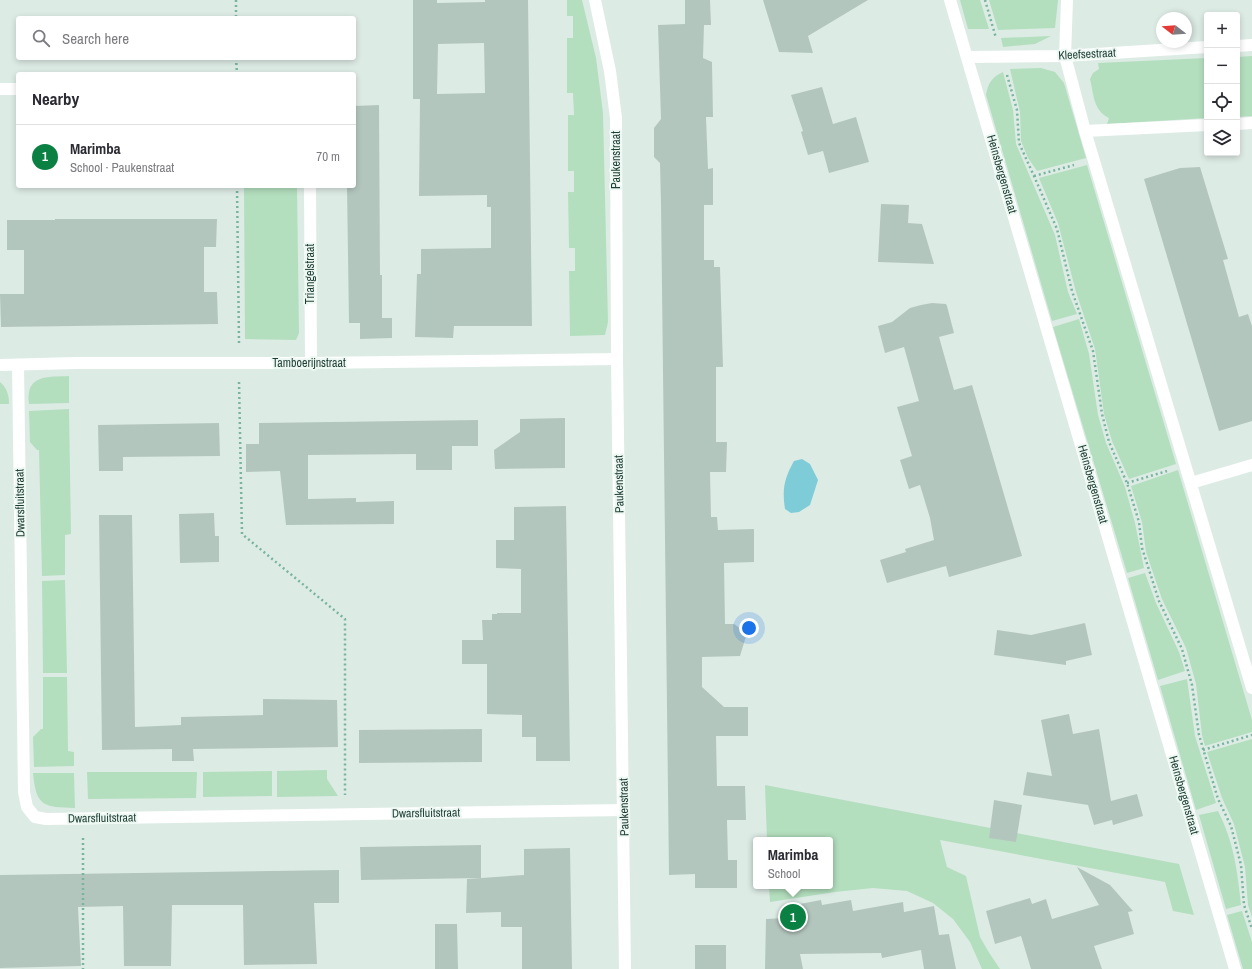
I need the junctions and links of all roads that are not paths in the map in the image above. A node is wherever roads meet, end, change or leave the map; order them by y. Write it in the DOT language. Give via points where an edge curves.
graph roads {
  1 [pos="595,0"];
  2 [pos="950,0"];
  3 [pos="1067,0"];
  4 [pos="1252,45"];
  5 [pos="1240,46"];
  6 [pos="1204,47"];
  7 [pos="1066,56"];
  8 [pos="968,57"];
  9 [pos="16,89"];
  10 [pos="0,90"];
  11 [pos="1252,123"];
  12 [pos="1240,124"];
  13 [pos="1204,125"];
  14 [pos="1085,131"];
  15 [pos="310,188"];
  16 [pos="617,359"];
  17 [pos="311,363"];
  18 [pos="0,365"];
  19 [pos="18,365"];
  20 [pos="1252,465"];
  21 [pos="1191,483"];
  22 [pos="1252,688"];
  23 [pos="624,810"];
  24 [pos="625,969"];
  25 [pos="1235,969"];
  1 -- 16 [label="street, Paukenstraat" via="610,71 616,118"];
  2 -- 8 [label="street, Heinsbergenstraat"];
  3 -- 7 [label="street"];
  4 -- 5 [label="street"];
  6 -- 7 [label="street, Kleefsestraat"];
  7 -- 8 [label="street, Kleefsestraat"];
  7 -- 14 [label="street"];
  8 -- 25 [label="street, Heinsbergenstraat"];
  9 -- 10 [label="street"];
  11 -- 12 [label="street"];
  13 -- 14 [label="street"];
  14 -- 21 [label="street"];
  15 -- 17 [label="street, Triangelstraat"];
  16 -- 17 [label="street, Tamboerijnstraat"];
  16 -- 23 [label="street, Paukenstraat"];
  17 -- 19 [label="street, Tamboerijnstraat"];
  18 -- 19 [label="street, Tamboerijnstraat"];
  19 -- 23 [label="street, Dwarsfluitstraat" via="24,792 27,807 35,817 46,819"];
  20 -- 21 [label="street"];
  21 -- 22 [label="street"];
  23 -- 24 [label="street, Paukenstraat"];
}
